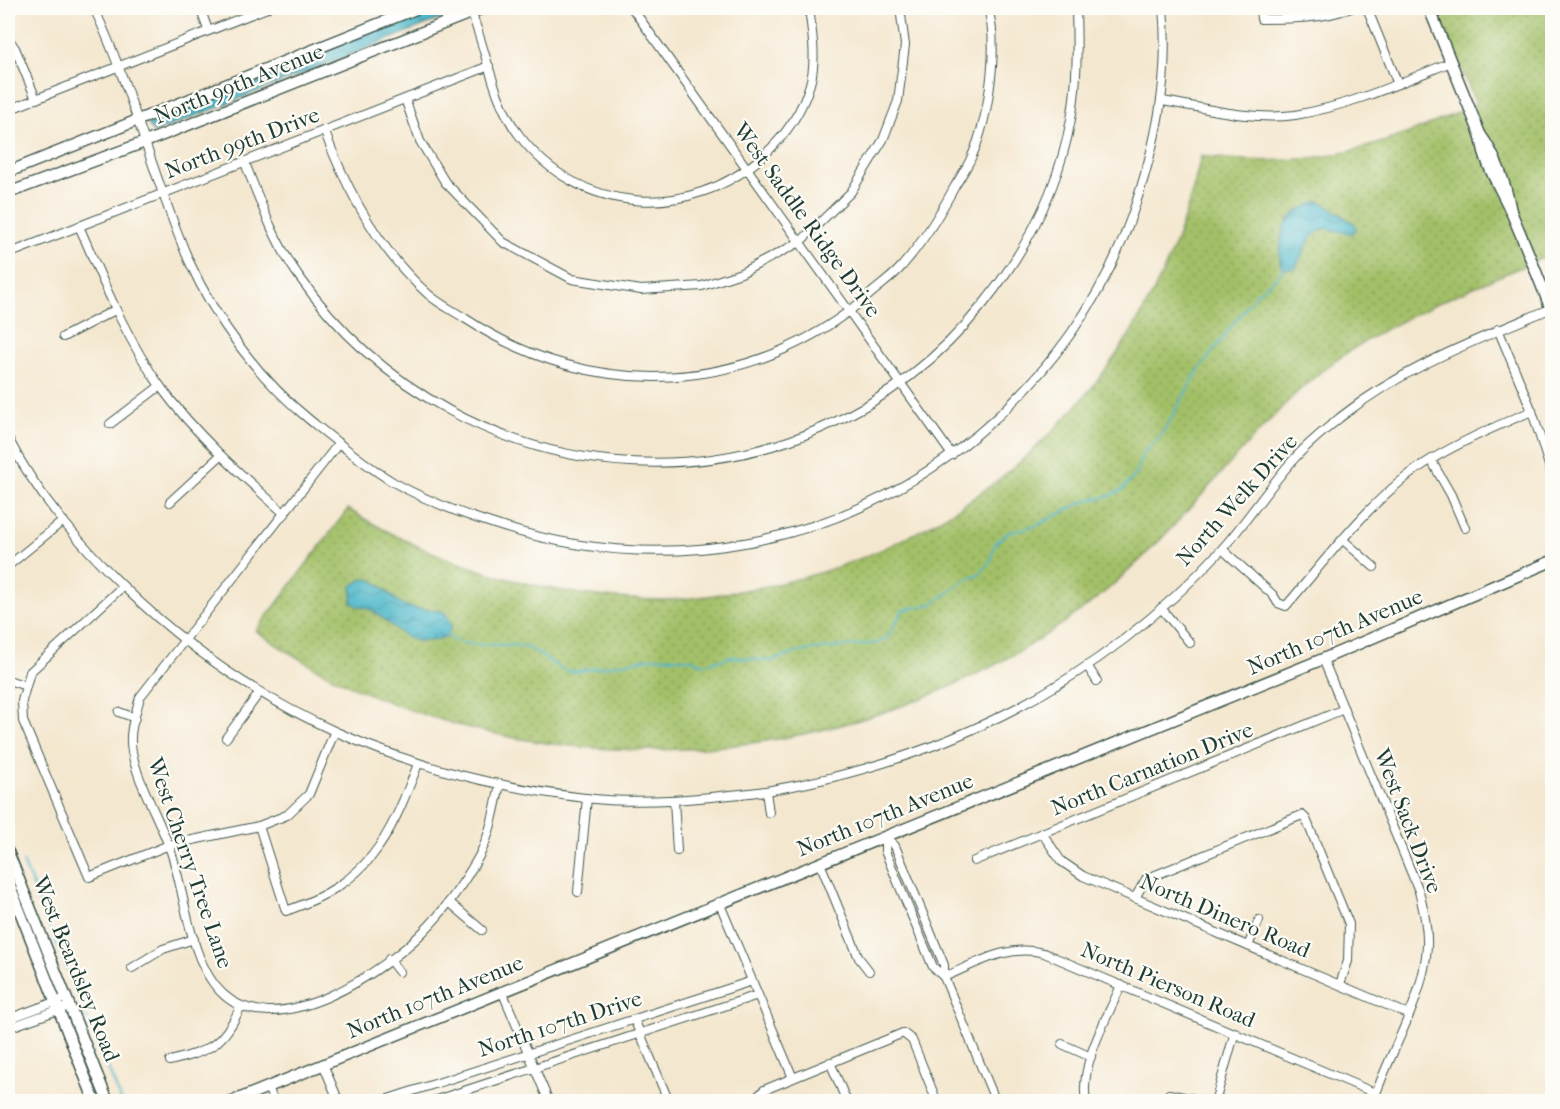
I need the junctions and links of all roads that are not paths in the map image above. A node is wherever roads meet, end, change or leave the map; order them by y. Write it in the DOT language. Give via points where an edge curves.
graph roads {
  1 [pos="94,8"];
  2 [pos="200,8"];
  3 [pos="267,8"];
  4 [pos="418,8"];
  5 [pos="483,8"];
  6 [pos="632,8"];
  7 [pos="809,8"];
  8 [pos="900,8"];
  9 [pos="987,8"];
  10 [pos="1076,8"];
  11 [pos="1163,8"];
  12 [pos="1260,8"];
  13 [pos="1351,8"];
  14 [pos="1367,8"];
  15 [pos="1429,8"];
  16 [pos="471,12"];
  17 [pos="208,30"];
  18 [pos="8,38"];
  19 [pos="1451,62"];
  20 [pos="489,66"];
  21 [pos="117,67"];
  22 [pos="1398,84"];
  23 [pos="36,99"];
  24 [pos="405,99"];
  25 [pos="1163,101"];
  26 [pos="8,110"];
  27 [pos="138,118"];
  28 [pos="324,130"];
  29 [pos="145,142"];
  30 [pos="245,163"];
  31 [pos="748,169"];
  32 [pos="8,172"];
  33 [pos="8,193"];
  34 [pos="163,193"];
  35 [pos="79,226"];
  36 [pos="800,242"];
  37 [pos="8,254"];
  38 [pos="115,310"];
  39 [pos="1552,310"];
  40 [pos="850,311"];
  41 [pos="1498,329"];
  42 [pos="63,337"];
  43 [pos="901,382"];
  44 [pos="160,386"];
  45 [pos="1532,411"];
  46 [pos="110,424"];
  47 [pos="8,438"];
  48 [pos="339,443"];
  49 [pos="11,454"];
  50 [pos="952,455"];
  51 [pos="220,456"];
  52 [pos="1431,460"];
  53 [pos="1552,476"];
  54 [pos="170,502"];
  55 [pos="285,514"];
  56 [pos="63,521"];
  57 [pos="1465,528"];
  58 [pos="1343,540"];
  59 [pos="1222,549"];
  60 [pos="1552,561"];
  61 [pos="8,566"];
  62 [pos="1374,567"];
  63 [pos="123,586"];
  64 [pos="1161,608"];
  65 [pos="186,641"];
  66 [pos="1190,643"];
  67 [pos="1323,659"];
  68 [pos="1088,667"];
  69 [pos="8,680"];
  70 [pos="1097,681"];
  71 [pos="26,686"];
  72 [pos="260,692"];
  73 [pos="1344,709"];
  74 [pos="119,712"];
  75 [pos="135,718"];
  76 [pos="334,733"];
  77 [pos="226,738"];
  78 [pos="418,764"];
  79 [pos="500,784"];
  80 [pos="766,791"];
  81 [pos="587,798"];
  82 [pos="674,800"];
  83 [pos="769,813"];
  84 [pos="259,826"];
  85 [pos="1042,833"];
  86 [pos="885,837"];
  87 [pos="169,845"];
  88 [pos="677,851"];
  89 [pos="8,852"];
  90 [pos="974,861"];
  91 [pos="820,863"];
  92 [pos="8,881"];
  93 [pos="578,892"];
  94 [pos="1135,898"];
  95 [pos="449,902"];
  96 [pos="719,902"];
  97 [pos="1259,920"];
  98 [pos="482,930"];
  99 [pos="195,939"];
  100 [pos="1248,946"];
  101 [pos="389,959"];
  102 [pos="132,968"];
  103 [pos="869,971"];
  104 [pos="399,972"];
  105 [pos="944,977"];
  106 [pos="752,981"];
  107 [pos="1340,984"];
  108 [pos="1121,986"];
  109 [pos="502,991"];
  110 [pos="758,995"];
  111 [pos="63,1004"];
  112 [pos="241,1006"];
  113 [pos="1408,1014"];
  114 [pos="8,1019"];
  115 [pos="634,1019"];
  116 [pos="8,1028"];
  117 [pos="1234,1032"];
  118 [pos="640,1034"];
  119 [pos="1062,1044"];
  120 [pos="529,1054"];
  121 [pos="1091,1057"];
  122 [pos="170,1061"];
  123 [pos="830,1062"];
  124 [pos="323,1064"];
  125 [pos="534,1068"];
  126 [pos="793,1078"];
  127 [pos="268,1087"];
  128 [pos="1169,1094"];
  129 [pos="1374,1097"];
  130 [pos="95,1101"];
  131 [pos="108,1101"];
  132 [pos="231,1101"];
  133 [pos="274,1101"];
  134 [pos="339,1101"];
  135 [pos="379,1101"];
  136 [pos="430,1101"];
  137 [pos="549,1101"];
  138 [pos="669,1101"];
  139 [pos="758,1101"];
  140 [pos="847,1101"];
  141 [pos="937,1101"];
  142 [pos="996,1101"];
  143 [pos="1086,1101"];
  144 [pos="1208,1101"];
  145 [pos="1215,1101"];
  1 -- 21 [label="street"];
  2 -- 17 [label="street"];
  3 -- 17 [label="street"];
  4 -- 27 [label="main road, North 99th Avenue"];
  5 -- 16 [label="main road, North 99th Avenue"];
  6 -- 31 [label="street, West Saddle Ridge Drive"];
  7 -- 31 [label="street" via="813,44 811,83 778,142"];
  8 -- 36 [label="street" via="905,45 898,101 884,140 851,192"];
  9 -- 40 [label="street" via="993,28 987,105 973,155 937,218 901,268"];
  10 -- 43 [label="street" via="1078,64 1071,120 1036,226 1004,277 946,348"];
  11 -- 25 [label="street"];
  12 -- 13 [label="street" via="1261,19 1299,20"];
  14 -- 22 [label="street"];
  15 -- 19 [label="main road"];
  16 -- 20 [label="street"];
  16 -- 29 [label="main road, North 99th Avenue"];
  17 -- 21 [label="street"];
  18 -- 23 [label="street"];
  19 -- 22 [label="street"];
  19 -- 39 [label="main road" via="1480,134 1487,165 1511,211"];
  20 -- 24 [label="street, North 99th Drive"];
  20 -- 31 [label="street" via="501,105 519,135 546,163 602,195 626,200 682,198 708,192"];
  21 -- 23 [label="street"];
  21 -- 27 [label="street"];
  22 -- 25 [label="street" via="1350,102 1293,115 1239,114"];
  23 -- 26 [label="street"];
  24 -- 28 [label="street, North 99th Drive"];
  24 -- 36 [label="street" via="420,141 445,182 477,218 503,242 572,279 641,290 702,286 741,273"];
  25 -- 50 [label="street" via="1148,168 1122,246 1094,300 1057,354 1013,405"];
  27 -- 29 [label="street"];
  27 -- 32 [label="main road, North 99th Avenue"];
  28 -- 30 [label="street, North 99th Drive"];
  28 -- 40 [label="street" via="358,205 388,252 429,295 521,350 572,368 635,377 677,378 714,372 804,341"];
  29 -- 33 [label="main road, North 99th Avenue"];
  29 -- 34 [label="street"];
  30 -- 34 [label="street, North 99th Drive"];
  30 -- 43 [label="street" via="268,221 298,274 334,320 407,386 456,417 508,439 613,462 662,465 725,456 756,450 823,427"];
  31 -- 36 [label="street, West Saddle Ridge Drive"];
  34 -- 35 [label="street, North 99th Drive"];
  34 -- 48 [label="street" via="190,263 244,351 276,389"];
  35 -- 37 [label="street, North 99th Drive"];
  35 -- 38 [label="street"];
  36 -- 40 [label="street, West Saddle Ridge Drive"];
  38 -- 42 [label="street"];
  38 -- 44 [label="street"];
  39 -- 41 [label="street, North Welk Drive"];
  40 -- 43 [label="street, West Saddle Ridge Drive"];
  41 -- 45 [label="street"];
  41 -- 59 [label="street, North Welk Drive" via="1432,359 1343,416 1294,458"];
  43 -- 50 [label="street, West Saddle Ridge Drive"];
  44 -- 46 [label="street"];
  44 -- 51 [label="street"];
  45 -- 52 [label="street"];
  45 -- 53 [label="street"];
  47 -- 49 [label="street, North Welk Drive"];
  48 -- 50 [label="street" via="390,480 473,518 530,536 631,552 714,548 806,528 859,510"];
  48 -- 55 [label="street, West Cherry Tree Lane"];
  49 -- 56 [label="street, North Welk Drive"];
  51 -- 54 [label="street"];
  51 -- 55 [label="street"];
  52 -- 57 [label="street"];
  52 -- 58 [label="street" via="1378,502"];
  55 -- 65 [label="street, West Cherry Tree Lane"];
  56 -- 61 [label="street"];
  56 -- 63 [label="street, North Welk Drive"];
  58 -- 59 [label="street" via="1286,606 1278,603"];
  58 -- 62 [label="street"];
  59 -- 64 [label="street, North Welk Drive"];
  60 -- 67 [label="main road, North 107th Avenue"];
  63 -- 65 [label="street, North Welk Drive"];
  63 -- 71 [label="street" via="30,672"];
  64 -- 66 [label="street"];
  64 -- 68 [label="street, North Welk Drive"];
  65 -- 72 [label="street, North Welk Drive" via="221,669"];
  65 -- 75 [label="street, West Cherry Tree Lane" via="140,698"];
  67 -- 73 [label="street, West Sack Drive"];
  67 -- 86 [label="main road, North 107th Avenue"];
  68 -- 70 [label="street"];
  68 -- 80 [label="street, North Welk Drive" via="962,736 841,777"];
  69 -- 71 [label="street"];
  71 -- 87 [label="street" via="23,721 89,877"];
  72 -- 76 [label="street, North Welk Drive"];
  72 -- 77 [label="street"];
  73 -- 85 [label="street, North Carnation Drive"];
  73 -- 113 [label="street, West Sack Drive" via="1419,891 1427,945 1420,984"];
  74 -- 75 [label="street"];
  75 -- 87 [label="street, West Cherry Tree Lane" via="131,736 134,767"];
  76 -- 78 [label="street, North Welk Drive"];
  76 -- 84 [label="street" via="309,794 287,815"];
  78 -- 79 [label="street, North Welk Drive"];
  78 -- 84 [label="street" via="399,813 376,854 319,900 286,911"];
  79 -- 81 [label="street, North Welk Drive"];
  79 -- 95 [label="street" via="479,856"];
  80 -- 82 [label="street, North Welk Drive"];
  80 -- 83 [label="street"];
  81 -- 82 [label="street, North Welk Drive"];
  81 -- 93 [label="street"];
  82 -- 88 [label="street"];
  84 -- 87 [label="street"];
  85 -- 90 [label="street, North Carnation Drive"];
  85 -- 94 [label="street, North Dinero Road" via="1056,854 1076,872"];
  86 -- 91 [label="main road, North 107th Avenue"];
  86 -- 105 [label="street" via="895,846 944,965"];
  87 -- 99 [label="street, West Cherry Tree Lane"];
  89 -- 111 [label="main road, West Beardsley Road"];
  91 -- 96 [label="main road, North 107th Avenue"];
  91 -- 103 [label="street" via="859,958"];
  92 -- 111 [label="main road, West Beardsley Road"];
  94 -- 100 [label="street, North Dinero Road"];
  94 -- 107 [label="street" via="1146,879 1302,815 1349,924 1348,961"];
  95 -- 98 [label="street"];
  95 -- 101 [label="street" via="423,933"];
  96 -- 106 [label="street"];
  96 -- 109 [label="main road, North 107th Avenue"];
  97 -- 100 [label="street"];
  99 -- 102 [label="street" via="163,949"];
  99 -- 112 [label="street, West Cherry Tree Lane" via="205,973 224,995"];
  100 -- 107 [label="street, North Dinero Road"];
  101 -- 104 [label="street"];
  101 -- 112 [label="street" via="331,995 291,1011"];
  105 -- 108 [label="street, North Pierson Road" via="1004,952 1029,949"];
  105 -- 142 [label="street"];
  106 -- 110 [label="street"];
  106 -- 115 [label="street, North 107th Drive"];
  107 -- 113 [label="street, North Dinero Road"];
  108 -- 117 [label="street, North Pierson Road"];
  108 -- 121 [label="street"];
  109 -- 120 [label="street"];
  109 -- 124 [label="main road, North 107th Avenue"];
  110 -- 118 [label="street, North 107th Drive"];
  110 -- 126 [label="street"];
  111 -- 114 [label="street"];
  111 -- 116 [label="street"];
  111 -- 130 [label="main road, West Beardsley Road"];
  111 -- 131 [label="main road, West Beardsley Road"];
  112 -- 122 [label="street" via="228,1033 216,1043 201,1053"];
  113 -- 129 [label="street, West Sack Drive"];
  115 -- 118 [label="street"];
  115 -- 120 [label="street, North 107th Drive"];
  117 -- 129 [label="street, North Pierson Road"];
  117 -- 145 [label="street"];
  118 -- 125 [label="street, North 107th Drive"];
  118 -- 138 [label="street"];
  119 -- 121 [label="street"];
  120 -- 125 [label="street"];
  120 -- 135 [label="street, North 107th Drive"];
  121 -- 143 [label="street"];
  123 -- 126 [label="street"];
  123 -- 140 [label="street"];
  123 -- 141 [label="street" via="906,1033"];
  124 -- 127 [label="main road, North 107th Avenue"];
  124 -- 134 [label="street"];
  125 -- 136 [label="street, North 107th Drive"];
  125 -- 137 [label="street"];
  126 -- 139 [label="street" via="762,1091"];
  127 -- 132 [label="main road, North 107th Avenue"];
  127 -- 133 [label="street"];
  128 -- 144 [label="street"];
}
